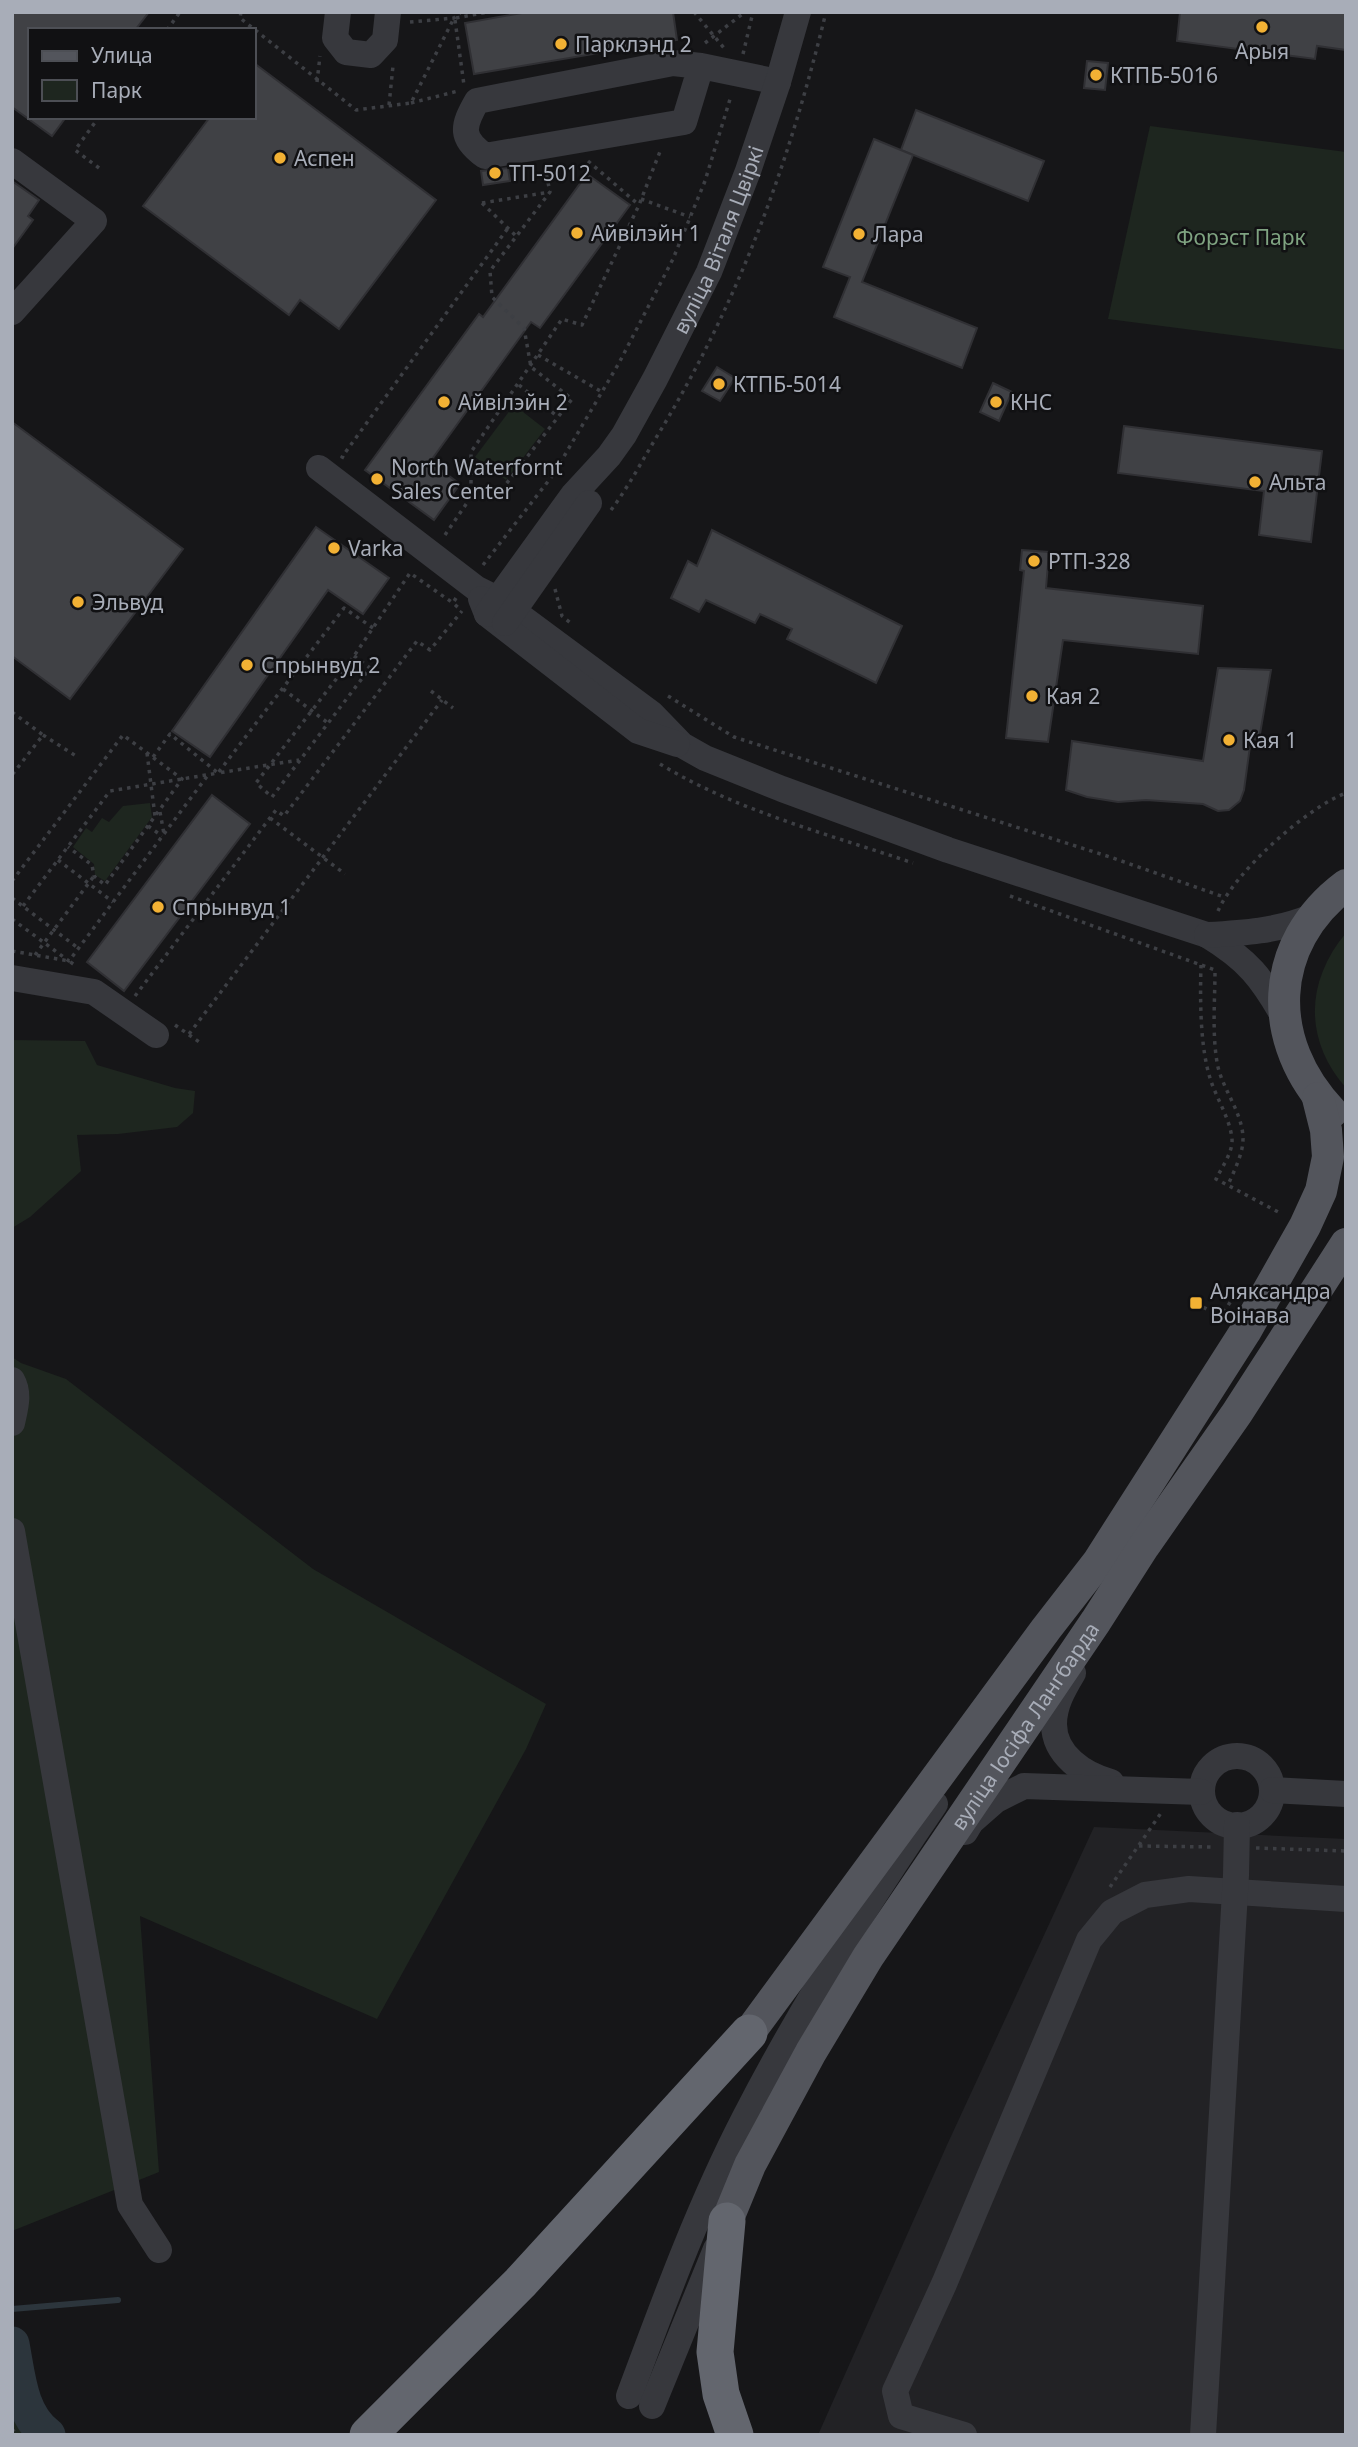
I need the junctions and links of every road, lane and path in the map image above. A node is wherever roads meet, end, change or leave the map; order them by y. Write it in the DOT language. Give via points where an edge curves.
graph roads {
  1 [pos="180,12"];
  2 [pos="233,12"];
  3 [pos="241,12"];
  4 [pos="338,12"];
  5 [pos="461,12"];
  6 [pos="488,12"];
  7 [pos="694,12"];
  8 [pos="745,12"];
  9 [pos="798,12"];
  10 [pos="398,17"];
  11 [pos="240,18"];
  12 [pos="454,18"];
  13 [pos="168,28"];
  14 [pos="253,28"];
  15 [pos="256,31"];
  16 [pos="713,36"];
  17 [pos="731,57"];
  18 [pos="693,65"];
  19 [pos="778,82"];
  20 [pos="464,90"];
  21 [pos="98,119"];
  22 [pos="649,151"];
  23 [pos="600,159"];
  24 [pos="12,161"];
  25 [pos="99,168"];
  26 [pos="545,168"];
  27 [pos="550,192"];
  28 [pos="641,199"];
  29 [pos="639,205"];
  30 [pos="690,217"];
  31 [pos="508,228"];
  32 [pos="517,237"];
  33 [pos="12,313"];
  34 [pos="538,355"];
  35 [pos="530,367"];
  36 [pos="518,384"];
  37 [pos="602,392"];
  38 [pos="558,417"];
  39 [pos="353,465"];
  40 [pos="318,468"];
  41 [pos="471,497"];
  42 [pos="455,542"];
  43 [pos="554,584"];
  44 [pos="453,603"];
  45 [pos="490,609"];
  46 [pos="373,628"];
  47 [pos="583,633"];
  48 [pos="354,656"];
  49 [pos="283,689"];
  50 [pos="657,690"];
  51 [pos="431,691"];
  52 [pos="442,700"];
  53 [pos="453,708"];
  54 [pos="311,711"];
  55 [pos="12,712"];
  56 [pos="328,723"];
  57 [pos="43,735"];
  58 [pos="146,753"];
  59 [pos="75,756"];
  60 [pos="153,757"];
  61 [pos="300,760"];
  62 [pos="270,764"];
  63 [pos="218,773"];
  64 [pos="12,775"];
  65 [pos="208,775"];
  66 [pos="182,779"];
  67 [pos="151,784"];
  68 [pos="1346,793"];
  69 [pos="159,810"];
  70 [pos="155,816"];
  71 [pos="270,818"];
  72 [pos="148,826"];
  73 [pos="163,835"];
  74 [pos="68,847"];
  75 [pos="323,858"];
  76 [pos="58,860"];
  77 [pos="345,874"];
  78 [pos="94,876"];
  79 [pos="12,881"];
  80 [pos="88,883"];
  81 [pos="1346,885"];
  82 [pos="1224,897"];
  83 [pos="12,898"];
  84 [pos="113,902"];
  85 [pos="23,906"];
  86 [pos="1311,917"];
  87 [pos="12,919"];
  88 [pos="53,929"];
  89 [pos="1207,935"];
  90 [pos="44,943"];
  91 [pos="79,948"];
  92 [pos="12,951"];
  93 [pos="35,955"];
  94 [pos="69,961"];
  95 [pos="1201,965"];
  96 [pos="79,968"];
  97 [pos="12,978"];
  98 [pos="129,1003"];
  99 [pos="1285,1019"];
  100 [pos="165,1030"];
  101 [pos="189,1034"];
  102 [pos="202,1044"];
  103 [pos="1318,1098"];
  104 [pos="1346,1124"];
  105 [pos="1228,1185"];
  106 [pos="1305,1226"];
  107 [pos="1346,1244"];
  108 [pos="1242,1283"];
  109 [pos="1196,1303"];
  110 [pos="12,1380"];
  111 [pos="12,1423"];
  112 [pos="12,1531"];
  113 [pos="1098,1562"];
  114 [pos="1096,1621"];
  115 [pos="1140,1789"];
  116 [pos="1272,1790"];
  117 [pos="1201,1792"];
  118 [pos="1346,1794"];
  119 [pos="1237,1825"];
  120 [pos="913,1893"];
  121 [pos="1235,1893"];
  122 [pos="1346,1899"];
  123 [pos="749,2033"];
  124 [pos="727,2221"];
  125 [pos="159,2250"];
  126 [pos="12,2429"];
  127 [pos="17,2435"];
  128 [pos="368,2435"];
  129 [pos="735,2435"];
  130 [pos="964,2435"];
  131 [pos="1203,2435"];
  1 -- 13 [label="path"];
  2 -- 11 [label="path"];
  3 -- 11 [label="path"];
  4 -- 10 [label="street" via="335,38 346,52 371,55"];
  5 -- 12 [label="path"];
  6 -- 12 [label="path"];
  7 -- 16 [label="path"];
  8 -- 16 [label="path"];
  9 -- 19 [label="street, вуліца Віталя Цвіркі"];
  10 -- 12 [label="path"];
  11 -- 14 [label="path"];
  12 -- 15 [label="path" via="411,103 356,110"];
  12 -- 20 [label="path"];
  16 -- 17 [label="path"];
  16 -- 18 [label="path"];
  18 -- 18 [label="street" via="673,63 477,101 465,130 470,145 485,156 684,122"];
  18 -- 19 [label="street"];
  19 -- 45 [label="street, вуліца Віталя Цвіркі" via="709,272 655,379 609,456 573,495"];
  21 -- 25 [label="path" via="75,150"];
  22 -- 28 [label="path" via="661,149"];
  23 -- 29 [label="path" via="588,161"];
  24 -- 33 [label="street" via="94,221"];
  26 -- 27 [label="path"];
  27 -- 31 [label="path" via="482,203"];
  27 -- 32 [label="path"];
  28 -- 29 [label="path"];
  28 -- 30 [label="path"];
  29 -- 34 [label="path" via="582,325 562,318"];
  31 -- 32 [label="path"];
  31 -- 39 [label="path" via="342,457"];
  32 -- 35 [label="path" via="490,271 492,297 524,328"];
  34 -- 35 [label="path"];
  34 -- 37 [label="path"];
  35 -- 36 [label="path"];
  35 -- 38 [label="path" via="572,399"];
  36 -- 38 [label="path"];
  36 -- 41 [label="path" via="471,452"];
  38 -- 41 [label="path" via="496,497"];
  40 -- 45 [label="street"];
  41 -- 42 [label="path" via="445,535"];
  43 -- 47 [label="path" via="562,616"];
  44 -- 46 [label="path" via="410,573"];
  45 -- 71 [label="path" via="430,650 417,641 284,816 276,810"];
  45 -- 89 [label="street" via="638,731 948,850"];
  46 -- 48 [label="path"];
  46 -- 49 [label="path" via="344,608"];
  48 -- 54 [label="path"];
  48 -- 56 [label="path" via="370,668"];
  49 -- 54 [label="path"];
  49 -- 63 [label="path"];
  50 -- 82 [label="path" via="734,737"];
  51 -- 52 [label="path"];
  52 -- 53 [label="path"];
  52 -- 75 [label="path"];
  54 -- 56 [label="path"];
  54 -- 62 [label="path"];
  55 -- 57 [label="path"];
  56 -- 61 [label="path"];
  57 -- 59 [label="path"];
  57 -- 64 [label="path"];
  58 -- 60 [label="path"];
  58 -- 67 [label="path"];
  58 -- 79 [label="path" via="123,735"];
  60 -- 63 [label="path" via="170,734"];
  60 -- 66 [label="path"];
  61 -- 62 [label="path"];
  61 -- 62 [label="path" via="272,797 256,783"];
  62 -- 63 [label="path"];
  63 -- 65 [label="path"];
  65 -- 66 [label="path"];
  65 -- 73 [label="path"];
  66 -- 67 [label="path"];
  66 -- 69 [label="path"];
  67 -- 70 [label="path"];
  67 -- 74 [label="path" via="110,791"];
  68 -- 82 [label="path" via="1275,841"];
  69 -- 70 [label="path"];
  69 -- 73 [label="path"];
  70 -- 72 [label="path"];
  71 -- 75 [label="path"];
  71 -- 98 [label="path"];
  72 -- 73 [label="path"];
  72 -- 78 [label="path" via="105,885"];
  73 -- 84 [label="path"];
  74 -- 76 [label="path"];
  74 -- 78 [label="path" via="92,865"];
  75 -- 77 [label="path"];
  75 -- 101 [label="path"];
  76 -- 80 [label="path"];
  76 -- 85 [label="path"];
  78 -- 80 [label="path"];
  80 -- 84 [label="path"];
  80 -- 88 [label="path"];
  81 -- 86 [label="main road"];
  82 -- 89 [label="path"];
  83 -- 85 [label="path"];
  84 -- 91 [label="path"];
  85 -- 88 [label="path"];
  86 -- 89 [label="street" via="1269,930"];
  86 -- 99 [label="main road" via="1289,965"];
  87 -- 90 [label="path"];
  88 -- 90 [label="path"];
  88 -- 91 [label="path"];
  89 -- 95 [label="path"];
  89 -- 99 [label="street" via="1254,969"];
  90 -- 93 [label="path"];
  90 -- 94 [label="path"];
  91 -- 94 [label="path"];
  92 -- 93 [label="path"];
  93 -- 94 [label="path"];
  94 -- 96 [label="path"];
  95 -- 105 [label="path" via="1209,1076 1232,1141 1216,1179"];
  95 -- 105 [label="path" via="1215,970 1217,1063 1243,1139"];
  97 -- 100 [label="street" via="94,992"];
  99 -- 103 [label="main road" via="1296,1061"];
  100 -- 101 [label="path"];
  101 -- 102 [label="path"];
  103 -- 104 [label="main road"];
  103 -- 106 [label="main road, вуліца Іосіфа Лангбарда" via="1328,1157 1321,1191"];
  105 -- 106 [label="path"];
  106 -- 113 [label="main road, вуліца Іосіфа Лангбарда" via="1245,1332"];
  107 -- 114 [label="main road, вуліца Іосіфа Лангбарда"];
  108 -- 109 [label="path" via="1221,1317"];
  110 -- 111 [label="street" via="17,1402"];
  112 -- 125 [label="street" via="130,2205"];
  113 -- 123 [label="main road, вуліца Іосіфа Лангбарда"];
  113 -- 124 [label="street" via="892,1868 812,1994 744,2117 664,2302 640,2401"];
  114 -- 115 [label="street" via="1088,1647 1060,1694 1054,1724 1059,1746 1089,1775"];
  114 -- 120 [label="main road, вуліца Іосіфа Лангбарда"];
  115 -- 117 [label="street"];
  115 -- 120 [label="street" via="1024,1786 996,1800 971,1822 943,1864"];
  116 -- 117 [label="street" via="1264,1768 1255,1760 1232,1756 1212,1766"];
  116 -- 118 [label="street"];
  116 -- 119 [label="street" via="1258,1819"];
  117 -- 119 [label="street" via="1215,1818"];
  119 -- 121 [label="street"];
  120 -- 124 [label="main road, вуліца Іосіфа Лангбарда" via="811,2052 750,2165"];
  121 -- 122 [label="street"];
  121 -- 130 [label="street" via="1189,1889 1145,1895 1112,1912 1089,1940 895,2391 901,2416"];
  121 -- 131 [label="street"];
  123 -- 128 [label="highway" via="520,2283"];
  124 -- 129 [label="highway" via="715,2352"];
  126 -- 127 [label="path"];
}
